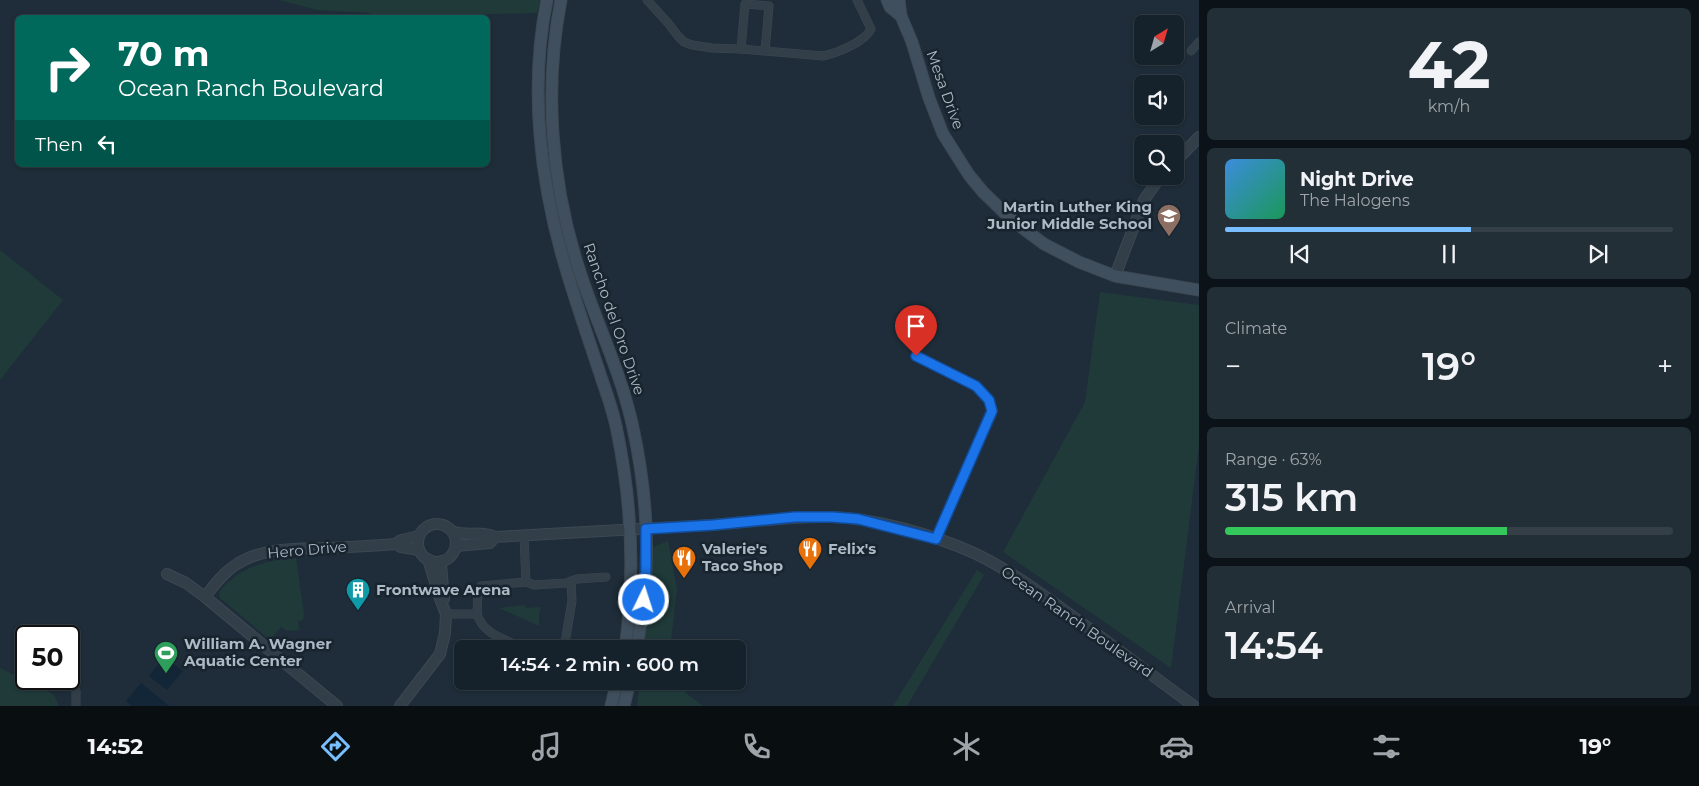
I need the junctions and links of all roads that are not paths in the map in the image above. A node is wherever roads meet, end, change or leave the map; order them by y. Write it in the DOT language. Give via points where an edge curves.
graph roads {
  1 [pos="547,0"];
  2 [pos="561,0"];
  3 [pos="647,0"];
  4 [pos="857,0"];
  5 [pos="887,0"];
  6 [pos="900,0"];
  7 [pos="901,16"];
  8 [pos="1199,42"];
  9 [pos="741,49"];
  10 [pos="765,51"];
  11 [pos="1191,51"];
  12 [pos="1199,137"];
  13 [pos="1184,153"];
  14 [pos="1155,185"];
  15 [pos="1114,276"];
  16 [pos="1199,290"];
  17 [pos="916,356"];
  18 [pos="646,529"];
  19 [pos="630,530"];
  20 [pos="452,531"];
  21 [pos="419,536"];
  22 [pos="524,536"];
  23 [pos="495,538"];
  24 [pos="936,539"];
  25 [pos="396,544"];
  26 [pos="456,546"];
  27 [pos="419,550"];
  28 [pos="428,559"];
  29 [pos="442,561"];
  30 [pos="167,574"];
  31 [pos="606,577"];
  32 [pos="571,581"];
  33 [pos="526,582"];
  34 [pos="205,596"];
  35 [pos="444,611"];
  36 [pos="477,614"];
  37 [pos="507,640"];
  38 [pos="566,640"];
  39 [pos="625,640"];
  40 [pos="638,640"];
  41 [pos="615,690"];
  42 [pos="628,690"];
  43 [pos="76,691"];
  44 [pos="76,706"];
  45 [pos="337,706"];
  46 [pos="400,706"];
  47 [pos="611,706"];
  48 [pos="624,706"];
  49 [pos="1194,706"];
  1 -- 19 [label="main road, Rancho del Oro Drive" via="539,81 543,164 556,234 617,430"];
  2 -- 18 [label="main road, Rancho del Oro Drive" via="552,93 558,176 568,232 628,408 642,482"];
  3 -- 9 [label="street" via="684,42 712,48"];
  4 -- 10 [label="street" via="871,29 864,39 823,56"];
  5 -- 7 [label="main road, Mesa Drive"];
  6 -- 7 [label="main road, Mesa Drive"];
  7 -- 15 [label="main road, Mesa Drive" via="943,134 969,175 1014,221 1044,244"];
  8 -- 11 [label="street"];
  9 -- 10 [label="street"];
  9 -- 10 [label="street" via="745,4 769,6"];
  12 -- 13 [label="street"];
  14 -- 15 [label="street" via="1144,200"];
  15 -- 16 [label="main road, Mesa Drive"];
  17 -- 24 [label="street" via="976,386 989,400 992,411"];
  18 -- 19 [label="street, Ocean Ranch Boulevard"];
  18 -- 24 [label="street, Ocean Ranch Boulevard" via="832,517 858,519"];
  18 -- 40 [label="main road, Rancho del Oro Drive" via="644,600"];
  19 -- 22 [label="street, Ocean Ranch Boulevard"];
  19 -- 39 [label="main road, Rancho del Oro Drive" via="630,594"];
  20 -- 21 [label="street" via="443,525 433,524"];
  20 -- 23 [label="street" via="489,534"];
  20 -- 26 [label="street"];
  21 -- 25 [label="street, Hero Drive"];
  21 -- 27 [label="street"];
  22 -- 23 [label="street, Ocean Ranch Boulevard"];
  22 -- 33 [label="street"];
  23 -- 26 [label="street" via="490,543"];
  24 -- 49 [label="street, Ocean Ranch Boulevard" via="973,553 1016,576"];
  25 -- 27 [label="street, Hero Drive"];
  25 -- 34 [label="street, Hero Drive" via="295,549 253,556 226,573"];
  26 -- 29 [label="street"];
  27 -- 28 [label="street"];
  28 -- 29 [label="street"];
  28 -- 35 [label="street"];
  29 -- 35 [label="street"];
  30 -- 34 [label="street"];
  31 -- 32 [label="street"];
  32 -- 33 [label="street" via="534,585"];
  32 -- 38 [label="street" via="572,601"];
  33 -- 36 [label="street" via="481,586"];
  34 -- 45 [label="street"];
  35 -- 36 [label="street"];
  35 -- 46 [label="street" via="445,633 440,654"];
  36 -- 37 [label="street" via="486,630"];
  41 -- 47 [label="main road"];
  42 -- 48 [label="main road"];
  43 -- 44 [label="street"];
}
